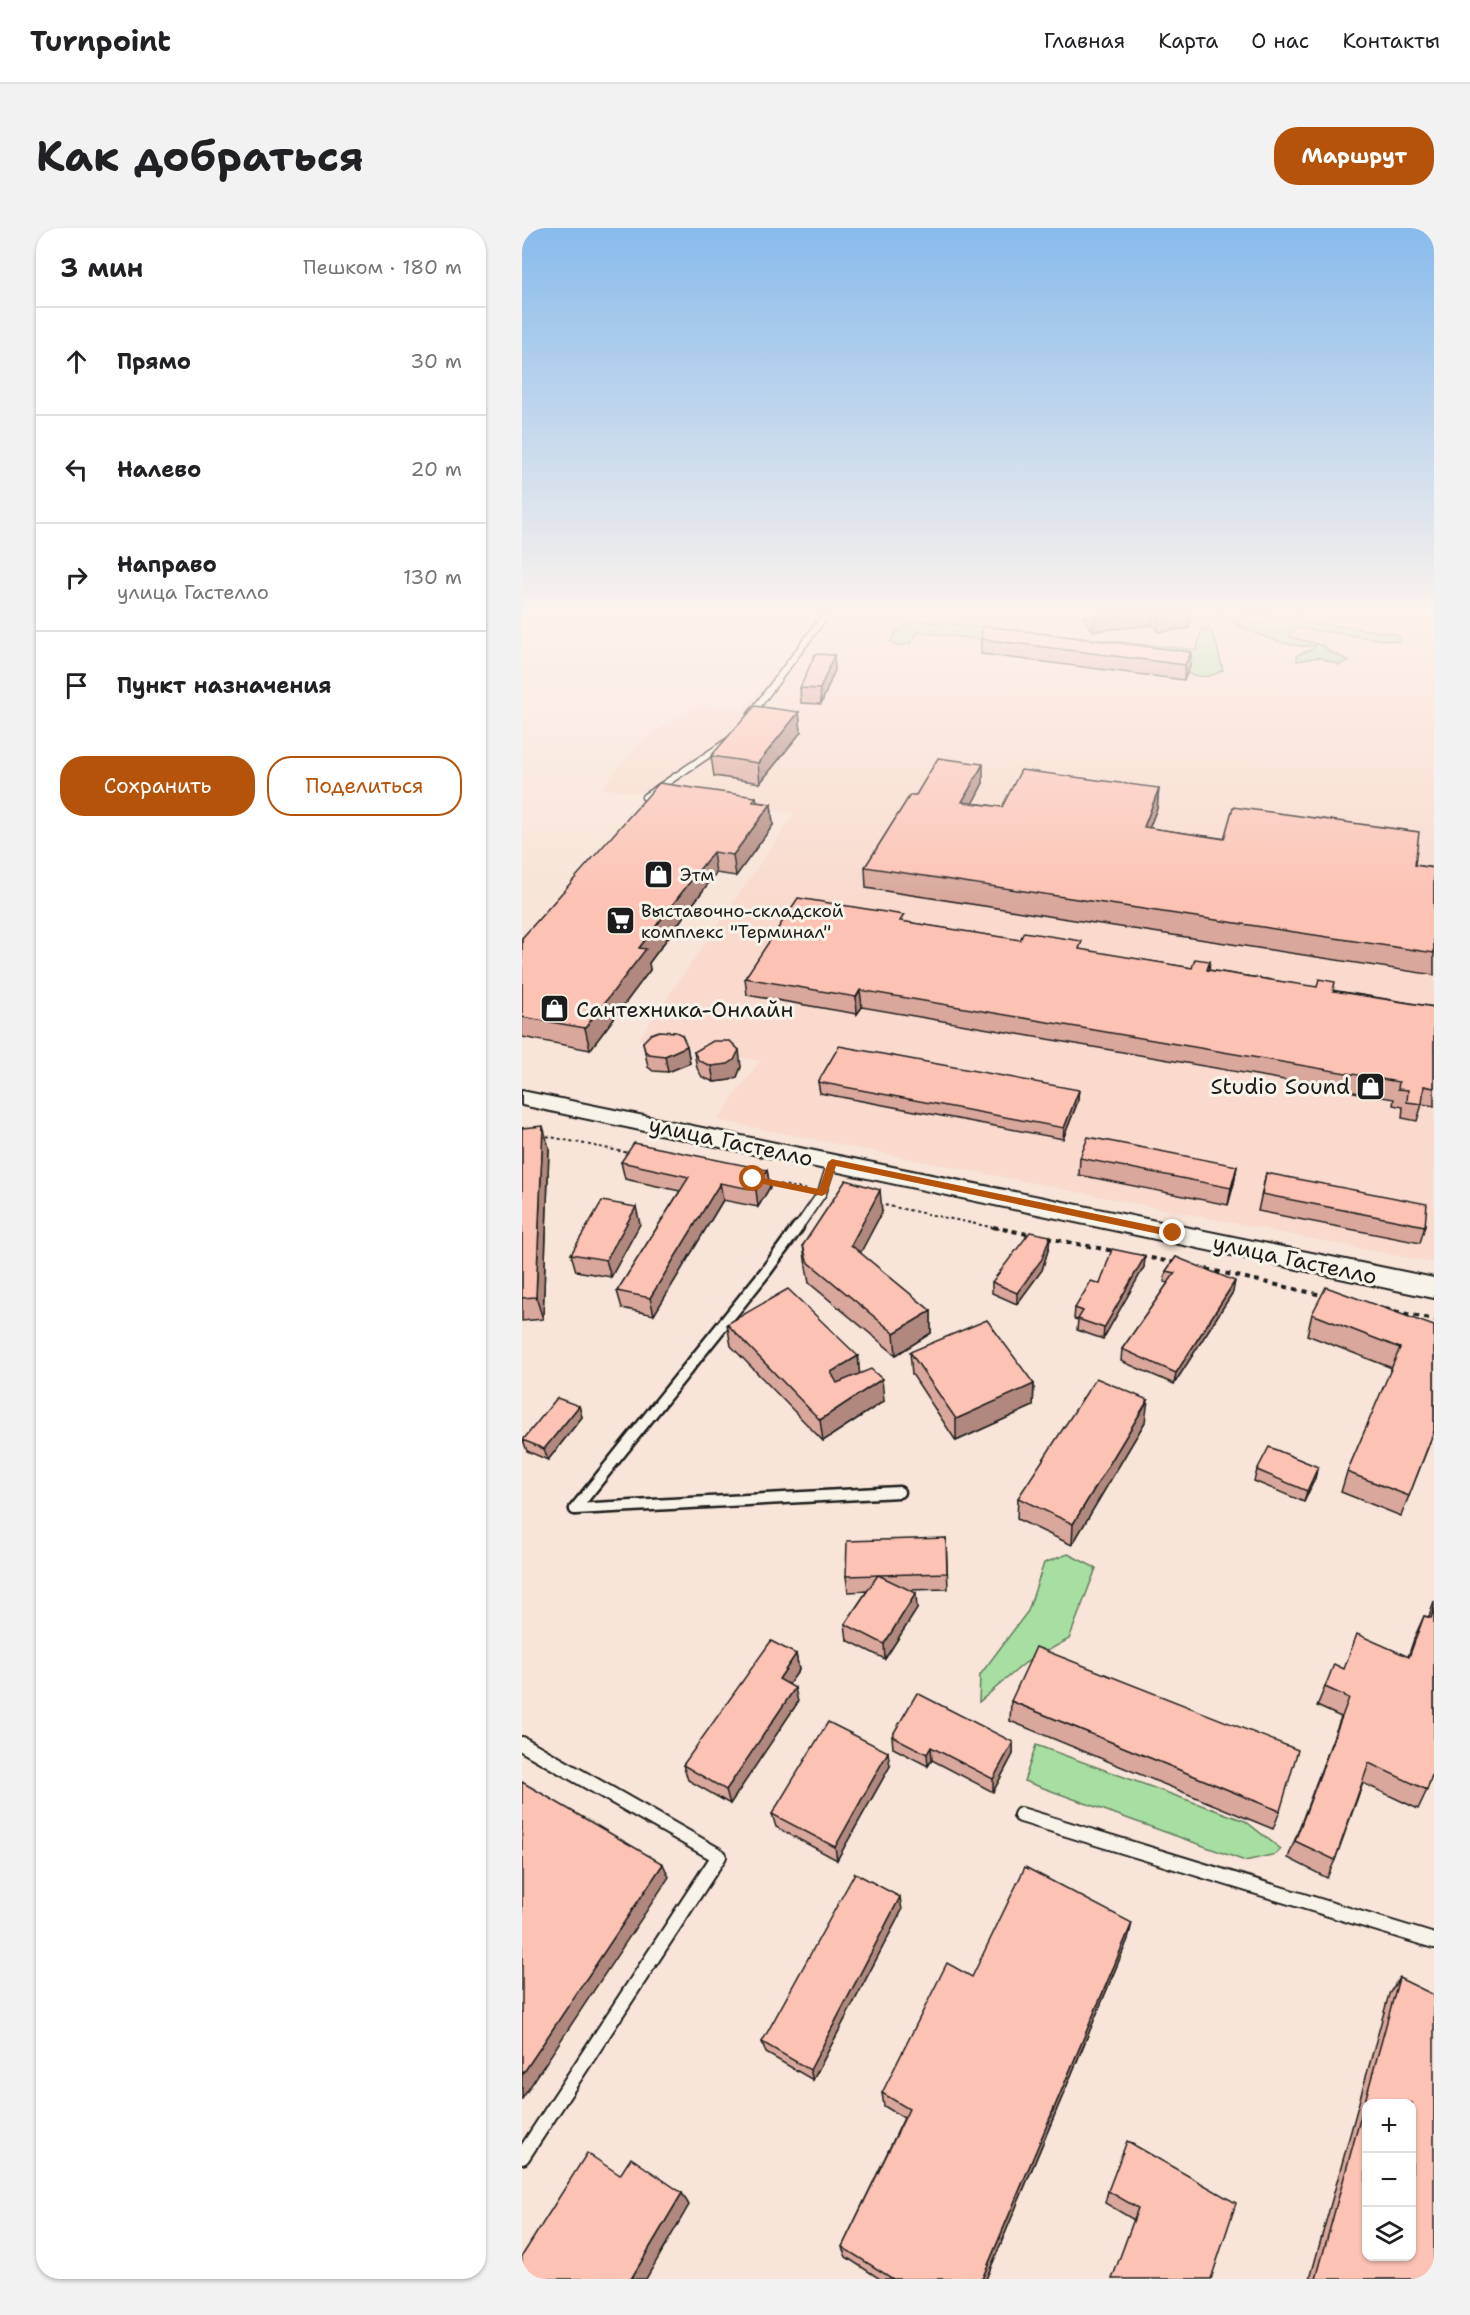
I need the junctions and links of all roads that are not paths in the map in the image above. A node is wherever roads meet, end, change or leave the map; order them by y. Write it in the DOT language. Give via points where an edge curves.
graph roads {
  1 [pos="754,712"];
  2 [pos="743,727"];
  3 [pos="736,736"];
  4 [pos="645,797"];
  5 [pos="522,1098"];
  6 [pos="832,1162"];
  7 [pos="1434,1288"];
  8 [pos="899,1492"];
  9 [pos="522,1744"];
  10 [pos="1021,1815"];
  11 [pos="1434,1941"];
  12 [pos="522,2157"];
  1 -- 2 [label="lane"];
  3 -- 4 [label="lane"];
  5 -- 6 [label="main road, улица Гастелло"];
  6 -- 7 [label="main road, улица Гастелло"];
  6 -- 8 [label="lane" via="822,1193 766,1271 575,1509"];
  9 -- 12 [label="lane" via="719,1856"];
  10 -- 11 [label="lane"];
}
